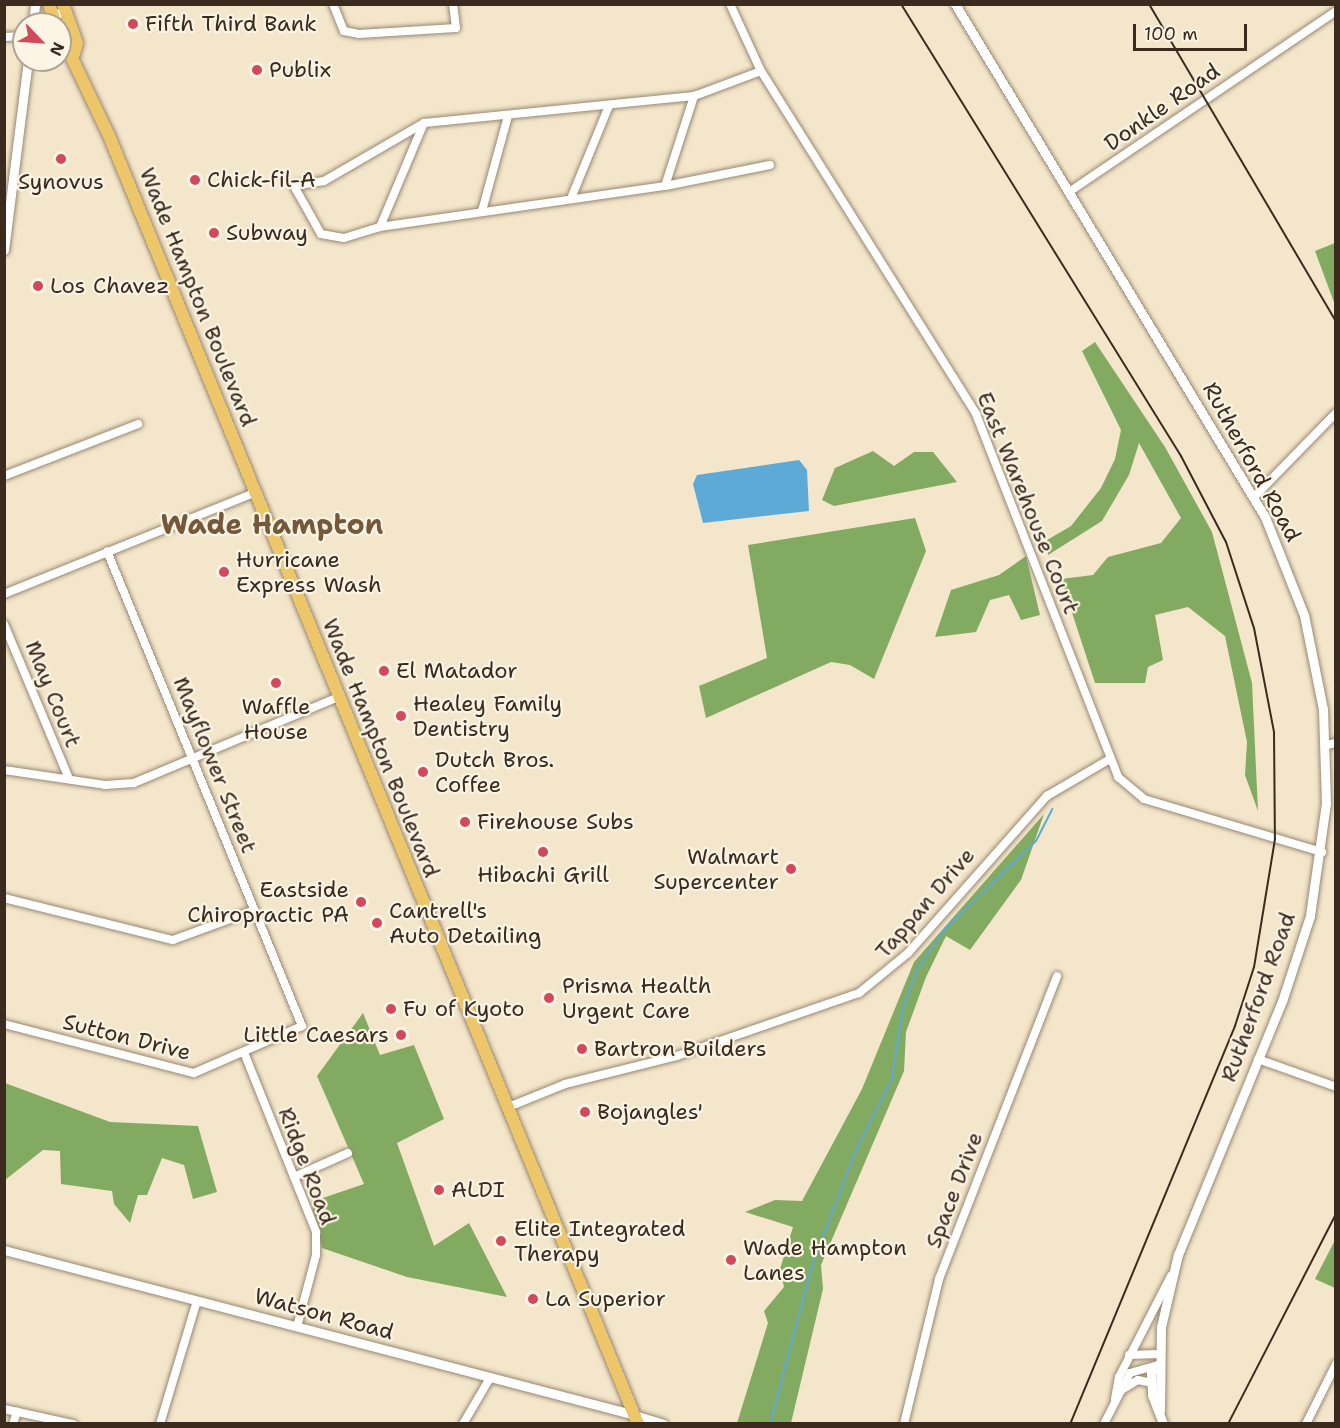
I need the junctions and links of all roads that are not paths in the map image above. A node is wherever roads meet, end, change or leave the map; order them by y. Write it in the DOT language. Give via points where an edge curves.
graph roads {
  1 [pos="333,4"];
  2 [pos="453,4"];
  3 [pos="730,4"];
  4 [pos="955,4"];
  5 [pos="1335,12"];
  6 [pos="72,35"];
  7 [pos="72,52"];
  8 [pos="74,54"];
  9 [pos="762,71"];
  10 [pos="26,72"];
  11 [pos="694,96"];
  12 [pos="609,106"];
  13 [pos="508,116"];
  14 [pos="424,123"];
  15 [pos="770,165"];
  16 [pos="665,186"];
  17 [pos="1069,192"];
  18 [pos="572,196"];
  19 [pos="482,211"];
  20 [pos="380,227"];
  21 [pos="4,250"];
  22 [pos="1335,413"];
  23 [pos="138,424"];
  24 [pos="4,476"];
  25 [pos="256,492"];
  26 [pos="1254,497"];
  27 [pos="107,550"];
  28 [pos="4,594"];
  29 [pos="4,624"];
  30 [pos="339,697"];
  31 [pos="1331,744"];
  32 [pos="193,759"];
  33 [pos="1108,760"];
  34 [pos="4,770"];
  35 [pos="69,779"];
  36 [pos="1322,852"];
  37 [pos="4,898"];
  38 [pos="255,910"];
  39 [pos="1057,976"];
  40 [pos="4,1024"];
  41 [pos="302,1026"];
  42 [pos="245,1055"];
  43 [pos="1258,1059"];
  44 [pos="1335,1087"];
  45 [pos="506,1108"];
  46 [pos="348,1153"];
  47 [pos="294,1177"];
  48 [pos="4,1250"];
  49 [pos="1171,1275"];
  50 [pos="197,1301"];
  51 [pos="297,1327"];
  52 [pos="1158,1354"];
  53 [pos="1129,1355"];
  54 [pos="1335,1364"];
  55 [pos="1158,1365"];
  56 [pos="490,1378"];
  57 [pos="1152,1383"];
  58 [pos="1115,1399"];
  59 [pos="4,1409"];
  60 [pos="1160,1411"];
  61 [pos="17,1412"];
  62 [pos="636,1419"];
  63 [pos="1308,1423"];
  64 [pos="13,1424"];
  65 [pos="73,1424"];
  66 [pos="160,1424"];
  67 [pos="463,1424"];
  68 [pos="664,1424"];
  69 [pos="904,1424"];
  70 [pos="1104,1424"];
  71 [pos="1163,1424"];
  1 -- 2 [label="street" via="344,31 359,34 456,28"];
  3 -- 9 [label="street, East Warehouse Court"];
  4 -- 17 [label="street, Rutherford Road"];
  5 -- 17 [label="street, Donkle Road"];
  6 -- 8 [label="main road, Wade Hampton Boulevard" via="77,43"];
  7 -- 8 [label="main road, Wade Hampton Boulevard"];
  8 -- 25 [label="main road, Wade Hampton Boulevard"];
  9 -- 11 [label="street"];
  9 -- 33 [label="street, East Warehouse Court" via="976,414"];
  10 -- 21 [label="street"];
  11 -- 12 [label="street"];
  11 -- 16 [label="street"];
  12 -- 13 [label="street"];
  12 -- 18 [label="street"];
  13 -- 14 [label="street"];
  13 -- 19 [label="street"];
  14 -- 20 [label="street"];
  14 -- 20 [label="street" via="324,181 294,186 321,234 344,238"];
  15 -- 16 [label="street"];
  16 -- 18 [label="street"];
  17 -- 26 [label="street, Rutherford Road"];
  18 -- 19 [label="street"];
  19 -- 20 [label="street"];
  22 -- 26 [label="street"];
  23 -- 24 [label="street"];
  25 -- 27 [label="street"];
  25 -- 30 [label="main road, Wade Hampton Boulevard"];
  26 -- 31 [label="street, Rutherford Road" via="1304,615"];
  27 -- 28 [label="street"];
  27 -- 32 [label="street, Mayflower Street"];
  29 -- 35 [label="street, May Court"];
  30 -- 32 [label="street"];
  30 -- 45 [label="main road, Wade Hampton Boulevard"];
  31 -- 36 [label="street, Rutherford Road"];
  32 -- 35 [label="street" via="126,784"];
  32 -- 38 [label="street, Mayflower Street"];
  33 -- 36 [label="street, East Warehouse Court" via="1122,782 1144,799"];
  33 -- 45 [label="street, Tappan Drive" via="1047,796 908,953 859,993 677,1056 565,1084"];
  34 -- 35 [label="street"];
  36 -- 43 [label="street, Rutherford Road" via="1304,938"];
  37 -- 38 [label="street" via="173,940"];
  38 -- 41 [label="street, Mayflower Street"];
  39 -- 69 [label="street, Space Drive" via="939,1279"];
  40 -- 42 [label="street, Sutton Drive" via="194,1073"];
  41 -- 42 [label="street, Sutton Drive"];
  42 -- 47 [label="street, Ridge Road"];
  43 -- 44 [label="street"];
  43 -- 49 [label="street, Rutherford Road"];
  45 -- 62 [label="main road, Wade Hampton Boulevard"];
  46 -- 47 [label="street"];
  47 -- 51 [label="street, Ridge Road" via="317,1244"];
  48 -- 50 [label="street, Watson Road"];
  49 -- 52 [label="street, Rutherford Road"];
  49 -- 53 [label="street"];
  50 -- 51 [label="street, Watson Road"];
  50 -- 66 [label="street"];
  51 -- 56 [label="street, Watson Road"];
  52 -- 53 [label="street"];
  52 -- 55 [label="street, Rutherford Road"];
  53 -- 58 [label="street"];
  54 -- 63 [label="street"];
  55 -- 57 [label="street, Rutherford Road"];
  55 -- 58 [label="street" via="1135,1368"];
  55 -- 60 [label="street, Rutherford Road" via="1164,1389"];
  56 -- 62 [label="street, Watson Road"];
  56 -- 67 [label="street"];
  57 -- 58 [label="street" via="1131,1382"];
  57 -- 60 [label="street, Rutherford Road"];
  58 -- 70 [label="street"];
  59 -- 61 [label="street"];
  60 -- 71 [label="street, Rutherford Road"];
  61 -- 64 [label="street"];
  61 -- 65 [label="street"];
  62 -- 68 [label="street"];
}
